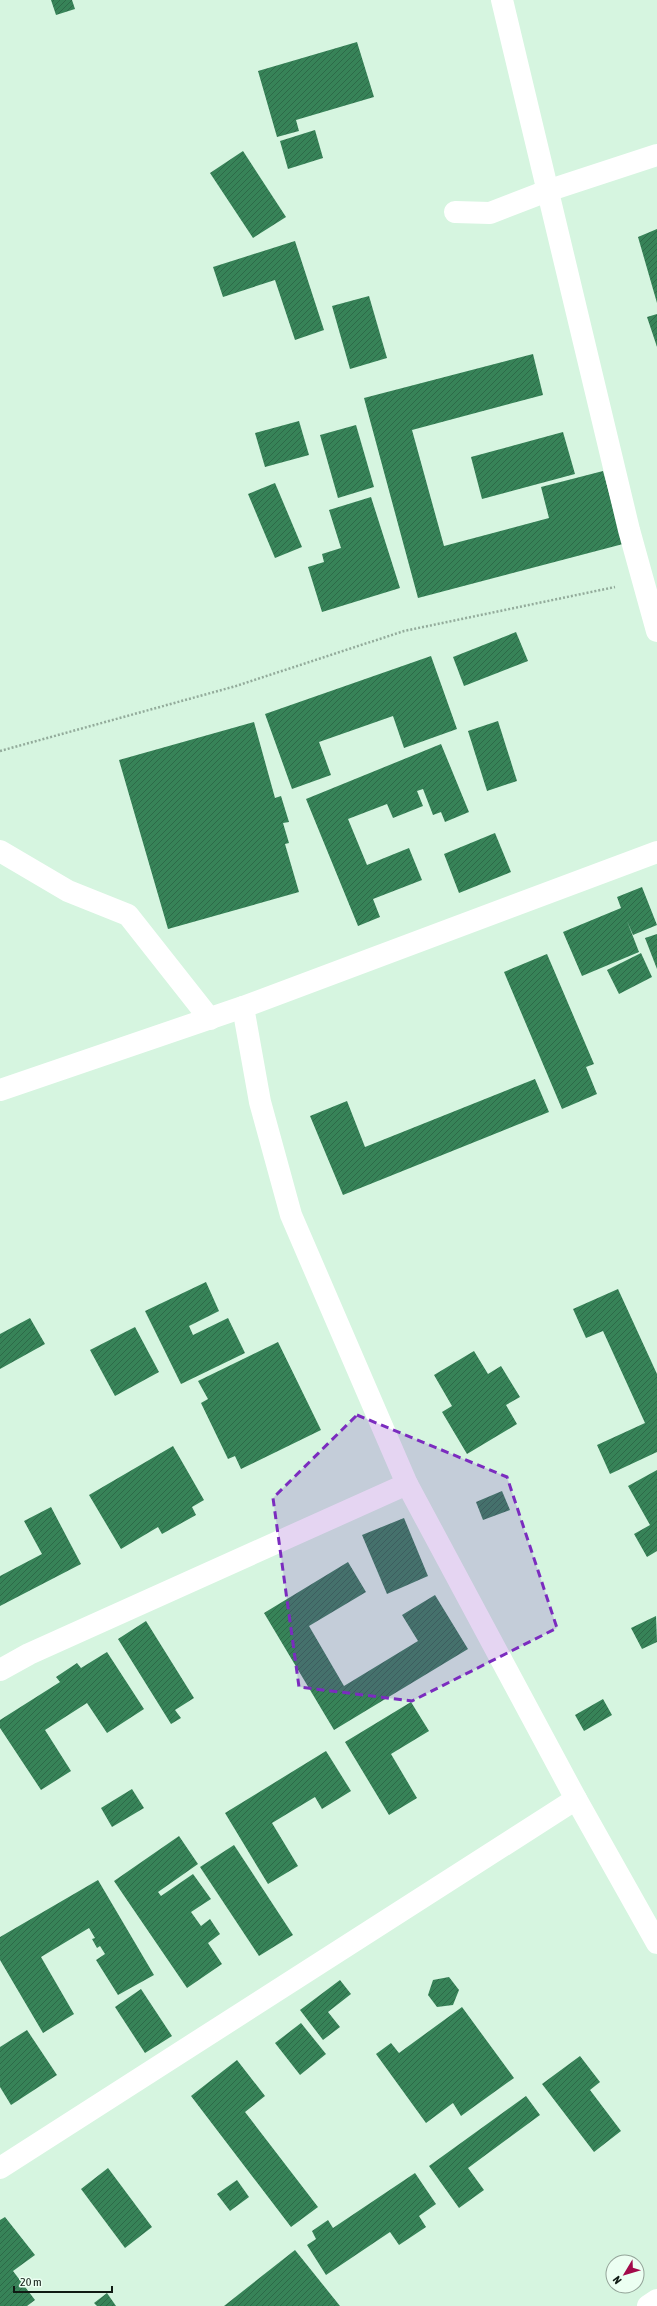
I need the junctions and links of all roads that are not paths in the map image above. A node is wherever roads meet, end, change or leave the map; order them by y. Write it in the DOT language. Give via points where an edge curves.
graph roads {
  1 [pos="502,0"];
  2 [pos="657,155"];
  3 [pos="547,191"];
  4 [pos="455,212"];
  5 [pos="657,631"];
  6 [pos="0,851"];
  7 [pos="657,852"];
  8 [pos="243,1007"];
  9 [pos="210,1019"];
  10 [pos="0,1090"];
  11 [pos="407,1484"];
  12 [pos="0,1670"];
  13 [pos="576,1798"];
  14 [pos="657,1943"];
  15 [pos="0,2168"];
  16 [pos="657,2300"];
  17 [pos="648,2306"];
  1 -- 3 [label="street"];
  2 -- 3 [label="street"];
  3 -- 4 [label="street" via="490,212"];
  3 -- 5 [label="street" via="629,530"];
  6 -- 9 [label="street" via="68,891 128,915"];
  7 -- 8 [label="street"];
  8 -- 9 [label="street"];
  8 -- 11 [label="street" via="260,1102 291,1215"];
  9 -- 10 [label="street"];
  11 -- 12 [label="street" via="36,1650"];
  11 -- 13 [label="street"];
  13 -- 14 [label="street"];
  13 -- 15 [label="street"];
  16 -- 17 [label="street"];
}
